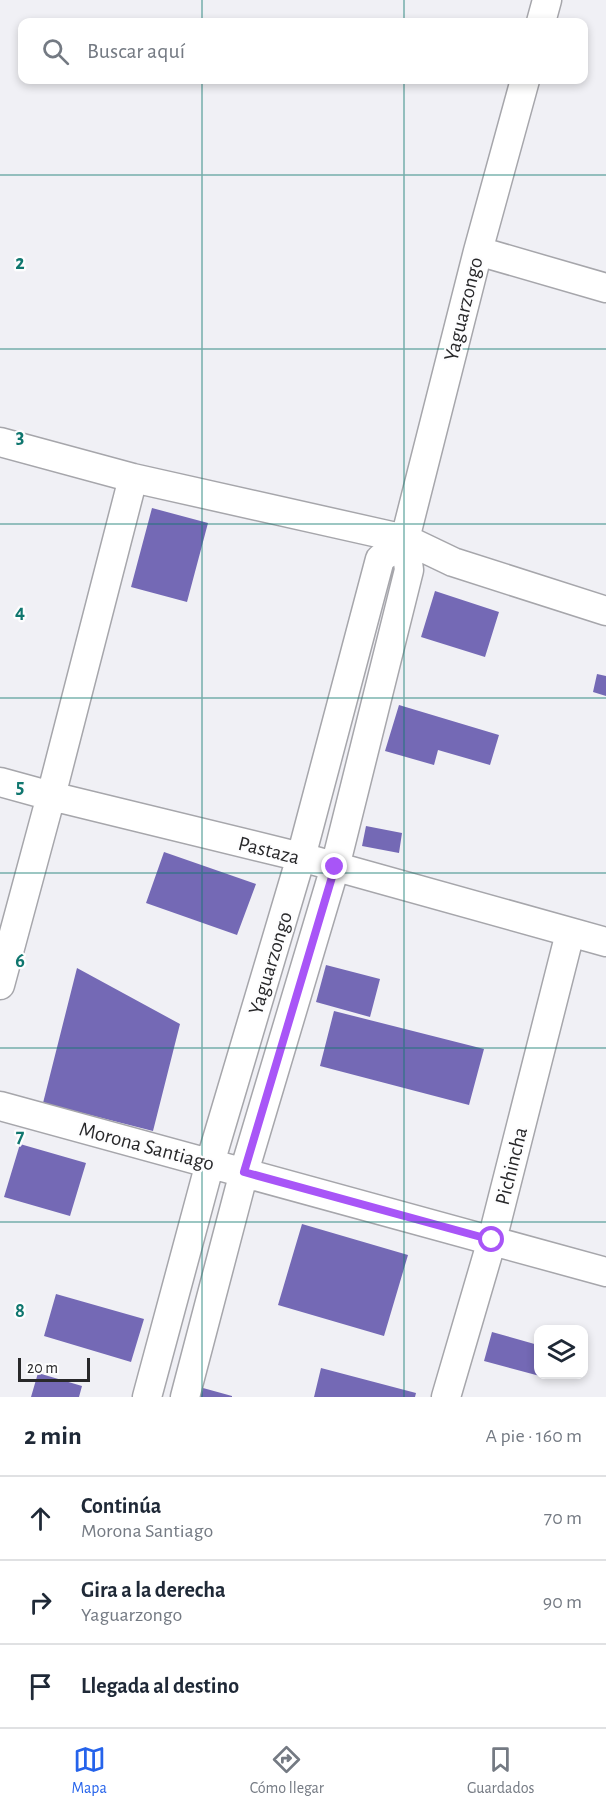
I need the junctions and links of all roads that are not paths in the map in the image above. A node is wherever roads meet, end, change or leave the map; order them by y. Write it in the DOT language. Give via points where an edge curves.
graph roads {
  1 [pos="548,0"];
  2 [pos="542,18"];
  3 [pos="524,84"];
  4 [pos="478,251"];
  5 [pos="606,288"];
  6 [pos="0,442"];
  7 [pos="133,478"];
  8 [pos="405,539"];
  9 [pos="606,611"];
  10 [pos="0,782"];
  11 [pos="51,796"];
  12 [pos="301,857"];
  13 [pos="335,867"];
  14 [pos="570,933"];
  15 [pos="606,942"];
  16 [pos="0,985"];
  17 [pos="0,1106"];
  18 [pos="210,1163"];
  19 [pos="244,1172"];
  20 [pos="492,1240"];
  21 [pos="606,1272"];
  22 [pos="147,1397"];
  23 [pos="185,1397"];
  24 [pos="446,1397"];
  1 -- 2 [label="street"];
  3 -- 4 [label="street, Yaguarzongo"];
  4 -- 5 [label="street"];
  4 -- 8 [label="street, Yaguarzongo"];
  6 -- 7 [label="street"];
  7 -- 8 [label="street"];
  7 -- 11 [label="street"];
  8 -- 9 [label="street" via="453,562"];
  8 -- 12 [label="street, Yaguarzongo" via="380,559"];
  8 -- 13 [label="street, Yaguarzongo" via="409,570"];
  10 -- 11 [label="street, Pastaza"];
  11 -- 12 [label="street, Pastaza"];
  11 -- 16 [label="street"];
  12 -- 13 [label="street, Pastaza"];
  12 -- 18 [label="street, Yaguarzongo"];
  13 -- 14 [label="street, Pastaza"];
  13 -- 19 [label="street, Yaguarzongo"];
  14 -- 15 [label="street, Pastaza"];
  14 -- 20 [label="street, Pichincha"];
  17 -- 18 [label="street, Morona Santiago"];
  18 -- 19 [label="street, Morona Santiago"];
  18 -- 22 [label="street, Yaguarzongo"];
  19 -- 20 [label="street, Morona Santiago"];
  19 -- 23 [label="street, Yaguarzongo"];
  20 -- 21 [label="street, Morona Santiago"];
  20 -- 24 [label="street, Pichincha"];
}
